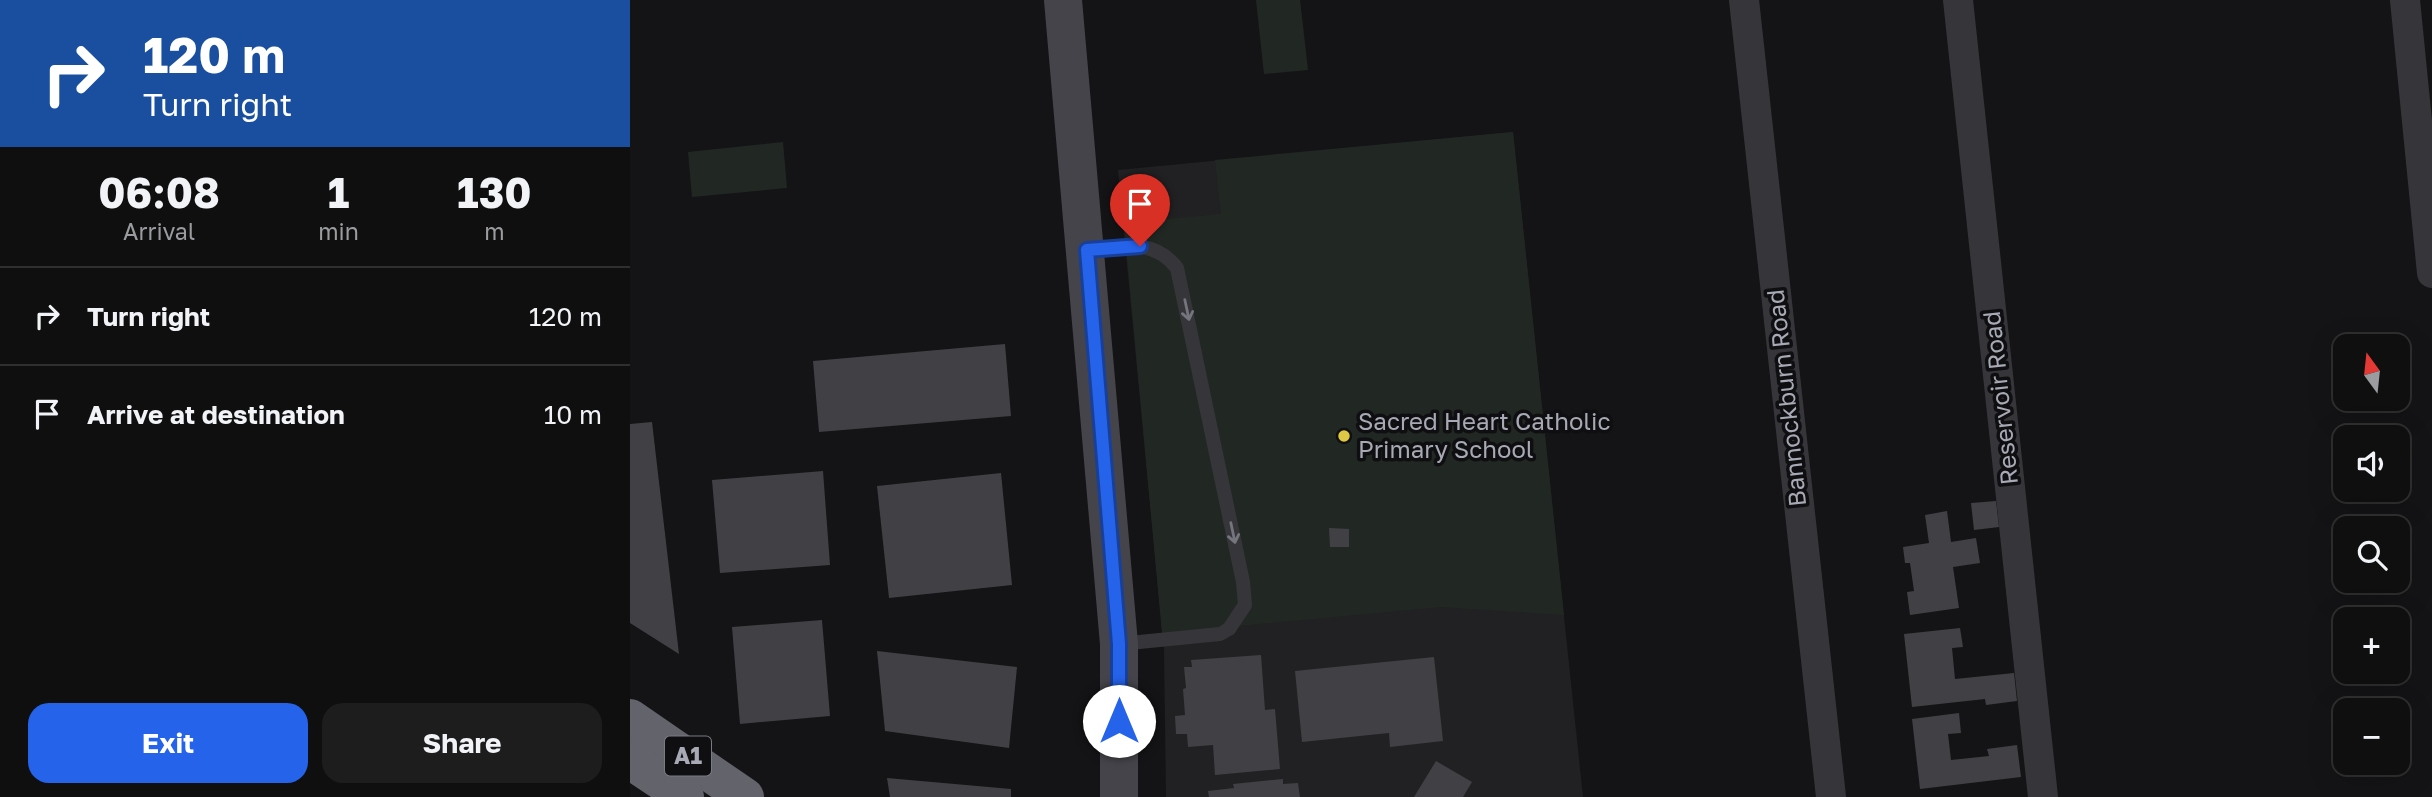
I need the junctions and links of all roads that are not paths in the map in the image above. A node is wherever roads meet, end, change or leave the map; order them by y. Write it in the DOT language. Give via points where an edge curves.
graph roads {
  1 [pos="1063,0"];
  2 [pos="1744,0"];
  3 [pos="1958,0"];
  4 [pos="2405,0"];
  5 [pos="1087,250"];
  6 [pos="2432,273"];
  7 [pos="1119,644"];
  8 [pos="630,718"];
  9 [pos="630,760"];
  10 [pos="685,797"];
  11 [pos="745,797"];
  12 [pos="1119,797"];
  13 [pos="1831,797"];
  14 [pos="2043,797"];
  1 -- 5 [label="main road"];
  2 -- 13 [label="street, Bannockburn Road"];
  3 -- 14 [label="street, Reservoir Road"];
  4 -- 6 [label="street"];
  5 -- 7 [label="main road"];
  5 -- 7 [label="lane, one-way" via="1140,246 1168,256 1177,268 1245,605 1229,629 1220,634"];
  7 -- 12 [label="main road"];
  8 -- 11 [label="highway, A1"];
  9 -- 10 [label="highway, A1"];
}
